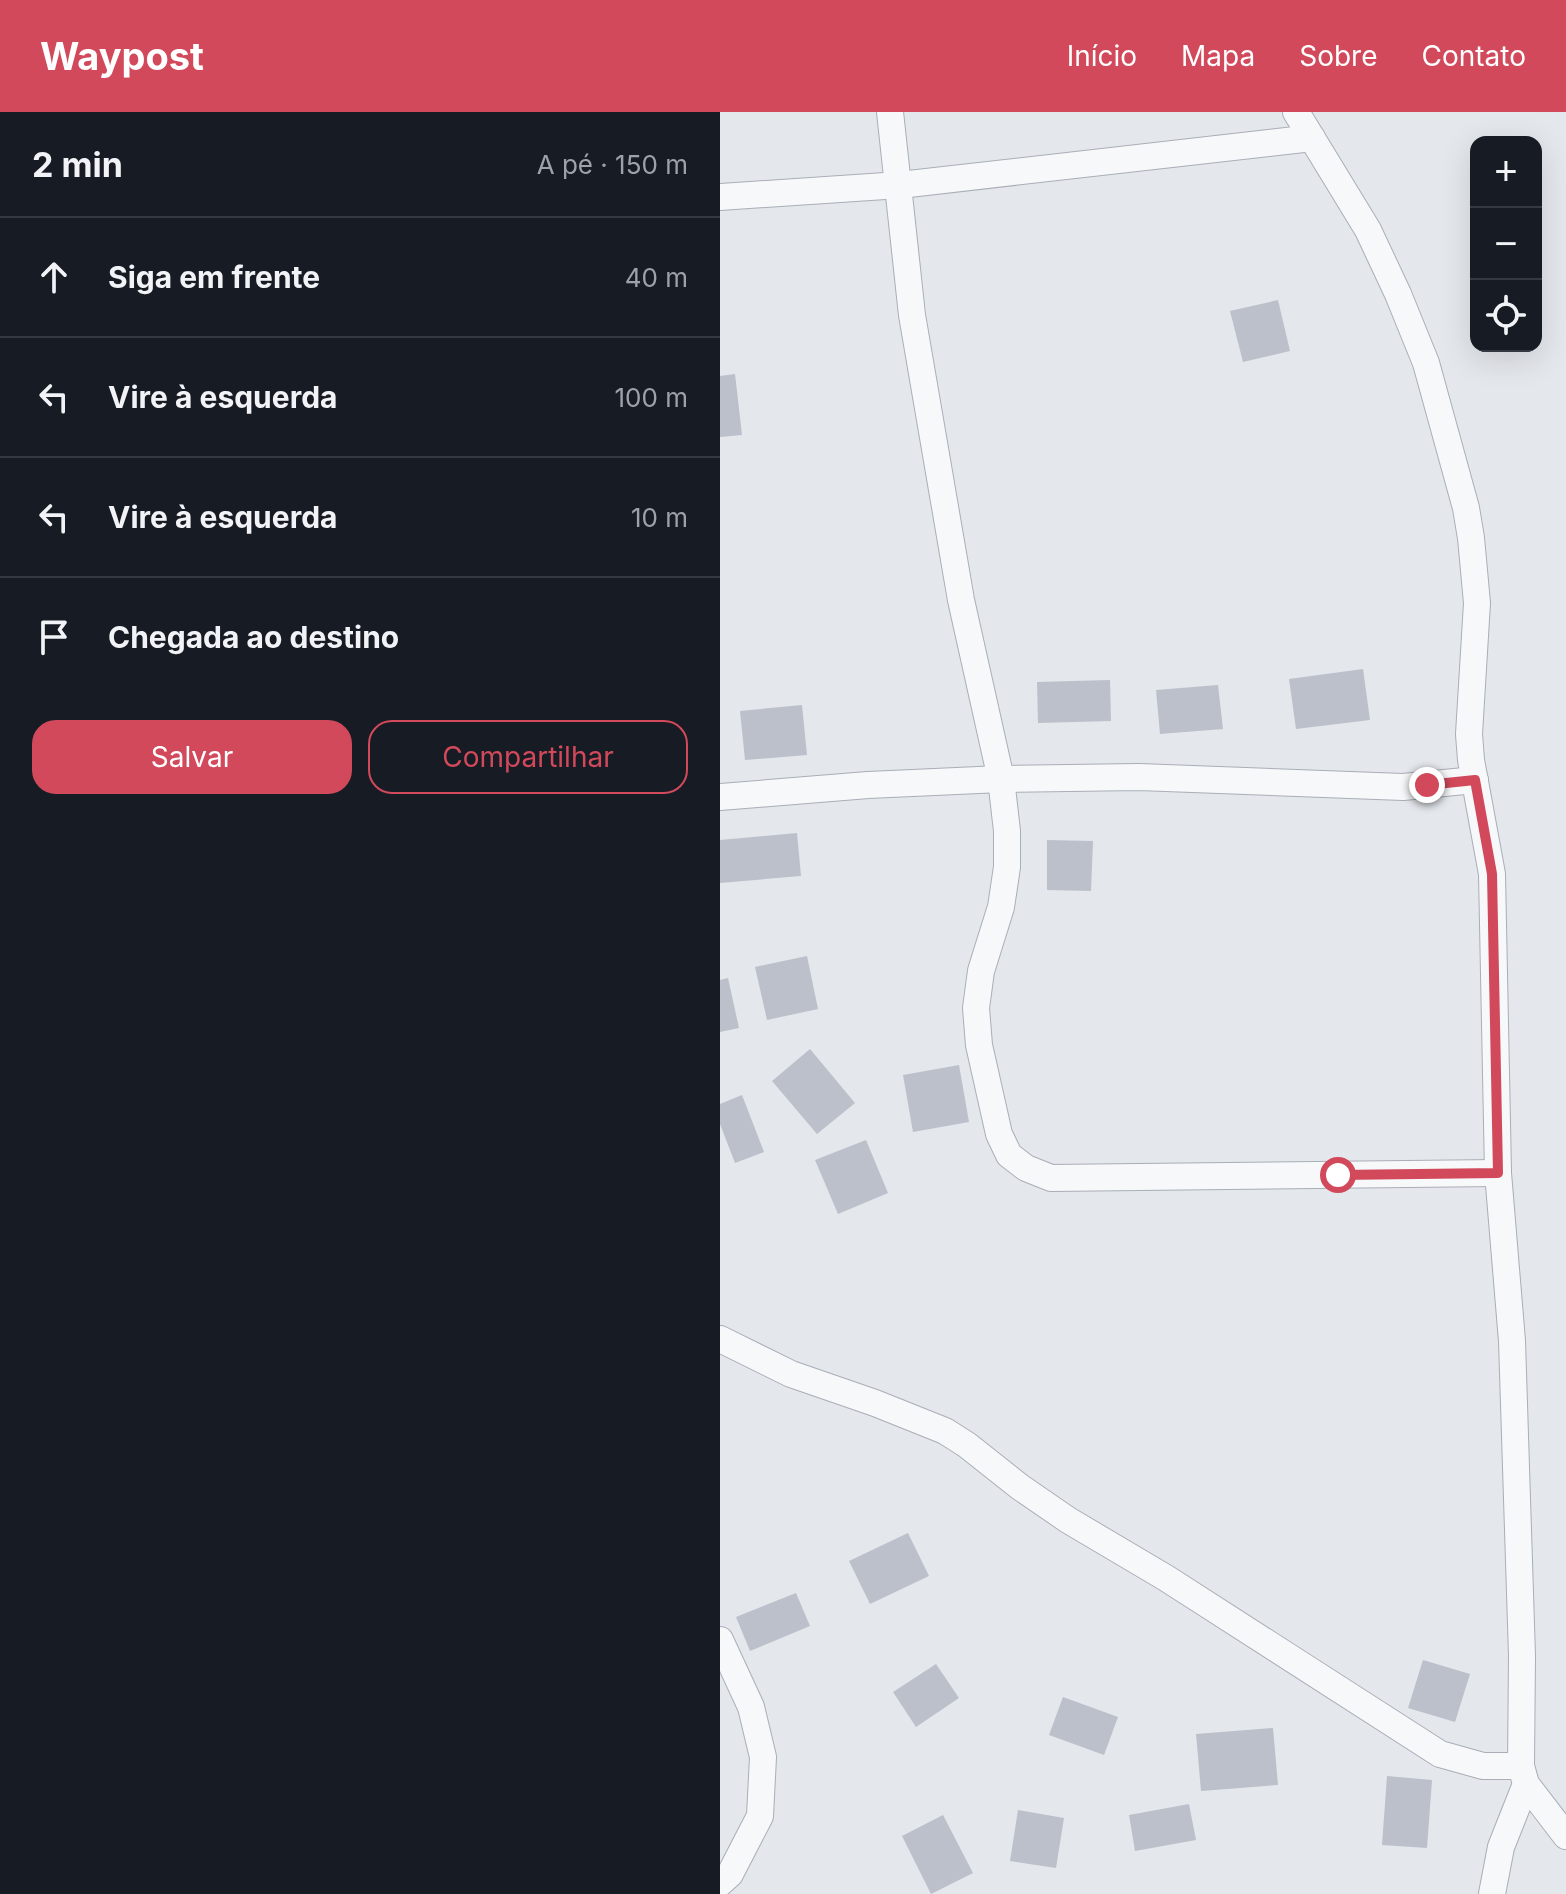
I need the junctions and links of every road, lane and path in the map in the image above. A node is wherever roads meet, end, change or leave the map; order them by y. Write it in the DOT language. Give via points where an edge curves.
graph roads {
  1 [pos="890,112"];
  2 [pos="1296,112"];
  3 [pos="1312,138"];
  4 [pos="900,185"];
  5 [pos="720,197"];
  6 [pos="1001,779"];
  7 [pos="1475,780"];
  8 [pos="720,797"];
  9 [pos="1498,1173"];
  10 [pos="720,1339"];
  11 [pos="720,1640"];
  12 [pos="1523,1775"];
  13 [pos="1566,1836"];
  14 [pos="720,1883"];
  15 [pos="1492,1894"];
  1 -- 4 [label="street"];
  2 -- 3 [label="street"];
  3 -- 4 [label="street"];
  3 -- 7 [label="street" via="1368,230 1398,294 1426,363 1466,508 1477,603 1469,707"];
  4 -- 5 [label="street"];
  4 -- 6 [label="street" via="912,315 961,600"];
  6 -- 7 [label="street" via="1139,777 1403,787"];
  6 -- 8 [label="street"];
  6 -- 9 [label="street" via="1007,867 976,1008 979,1045 999,1134 1009,1155 1051,1178"];
  7 -- 9 [label="street" via="1492,874"];
  9 -- 12 [label="street" via="1512,1355"];
  10 -- 12 [label="street" via="791,1374 945,1431 1068,1520 1440,1754"];
  11 -- 14 [label="street" via="751,1707 763,1757 760,1816"];
  12 -- 13 [label="street"];
  12 -- 15 [label="street"];
}
